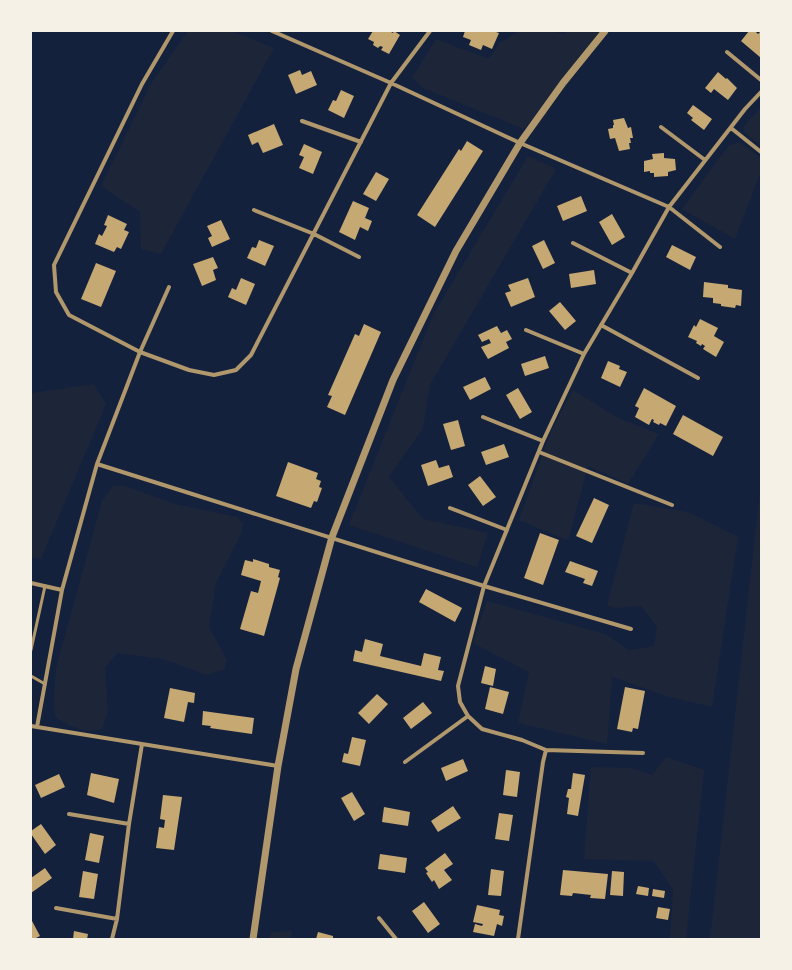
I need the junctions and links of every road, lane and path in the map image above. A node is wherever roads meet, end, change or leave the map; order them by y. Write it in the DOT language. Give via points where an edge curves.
graph roads {
  1 [pos="173,31"];
  2 [pos="272,31"];
  3 [pos="430,31"];
  4 [pos="605,31"];
  5 [pos="727,52"];
  6 [pos="761,80"];
  7 [pos="391,83"];
  8 [pos="761,92"];
  9 [pos="302,121"];
  10 [pos="661,127"];
  11 [pos="731,128"];
  12 [pos="361,142"];
  13 [pos="520,143"];
  14 [pos="761,152"];
  15 [pos="705,160"];
  16 [pos="669,207"];
  17 [pos="254,210"];
  18 [pos="314,234"];
  19 [pos="573,243"];
  20 [pos="720,247"];
  21 [pos="359,257"];
  22 [pos="632,273"];
  23 [pos="168,287"];
  24 [pos="601,325"];
  25 [pos="526,330"];
  26 [pos="140,352"];
  27 [pos="584,354"];
  28 [pos="698,378"];
  29 [pos="483,417"];
  30 [pos="543,441"];
  31 [pos="539,452"];
  32 [pos="97,464"];
  33 [pos="672,505"];
  34 [pos="450,508"];
  35 [pos="507,530"];
  36 [pos="332,538"];
  37 [pos="31,583"];
  38 [pos="45,586"];
  39 [pos="484,586"];
  40 [pos="62,590"];
  41 [pos="631,629"];
  42 [pos="31,650"];
  43 [pos="31,676"];
  44 [pos="45,684"];
  45 [pos="468,716"];
  46 [pos="31,726"];
  47 [pos="37,726"];
  48 [pos="142,744"];
  49 [pos="546,750"];
  50 [pos="643,753"];
  51 [pos="405,762"];
  52 [pos="278,766"];
  53 [pos="69,814"];
  54 [pos="129,824"];
  55 [pos="56,908"];
  56 [pos="379,918"];
  57 [pos="116,919"];
  58 [pos="112,939"];
  59 [pos="253,939"];
  60 [pos="396,939"];
  61 [pos="518,939"];
  1 -- 26 [label="street" via="142,84 54,265 56,292 69,315"];
  2 -- 7 [label="street"];
  3 -- 7 [label="street"];
  4 -- 13 [label="street" via="563,83"];
  5 -- 6 [label="street"];
  7 -- 12 [label="street"];
  7 -- 13 [label="street"];
  8 -- 11 [label="street"];
  9 -- 12 [label="street"];
  10 -- 15 [label="street"];
  11 -- 14 [label="street"];
  11 -- 15 [label="street"];
  12 -- 18 [label="street"];
  13 -- 16 [label="street"];
  13 -- 36 [label="street" via="456,251 393,380"];
  15 -- 16 [label="street"];
  16 -- 20 [label="street"];
  16 -- 22 [label="street"];
  17 -- 18 [label="street"];
  18 -- 21 [label="street"];
  18 -- 26 [label="street" via="251,355 236,370 214,375 189,370"];
  19 -- 22 [label="street"];
  22 -- 24 [label="street"];
  23 -- 26 [label="street"];
  24 -- 27 [label="street"];
  24 -- 28 [label="street"];
  25 -- 27 [label="street"];
  26 -- 32 [label="street"];
  27 -- 30 [label="street"];
  29 -- 30 [label="street"];
  30 -- 31 [label="street"];
  31 -- 33 [label="street"];
  31 -- 35 [label="street"];
  32 -- 36 [label="street"];
  32 -- 40 [label="street"];
  34 -- 35 [label="street"];
  35 -- 39 [label="street"];
  36 -- 39 [label="street"];
  36 -- 52 [label="street" via="296,669"];
  37 -- 38 [label="street"];
  38 -- 40 [label="street"];
  38 -- 42 [label="lane"];
  39 -- 41 [label="street"];
  39 -- 45 [label="street" via="458,686 460,702"];
  40 -- 44 [label="street"];
  43 -- 44 [label="lane"];
  44 -- 47 [label="street"];
  45 -- 49 [label="street" via="482,729 522,740"];
  45 -- 51 [label="street"];
  46 -- 47 [label="street"];
  47 -- 48 [label="street"];
  48 -- 52 [label="street"];
  48 -- 54 [label="street"];
  49 -- 50 [label="street"];
  49 -- 61 [label="street" via="542,762"];
  52 -- 59 [label="street"];
  53 -- 54 [label="street"];
  54 -- 57 [label="street"];
  55 -- 57 [label="street"];
  56 -- 60 [label="street"];
  57 -- 58 [label="street"];
}
